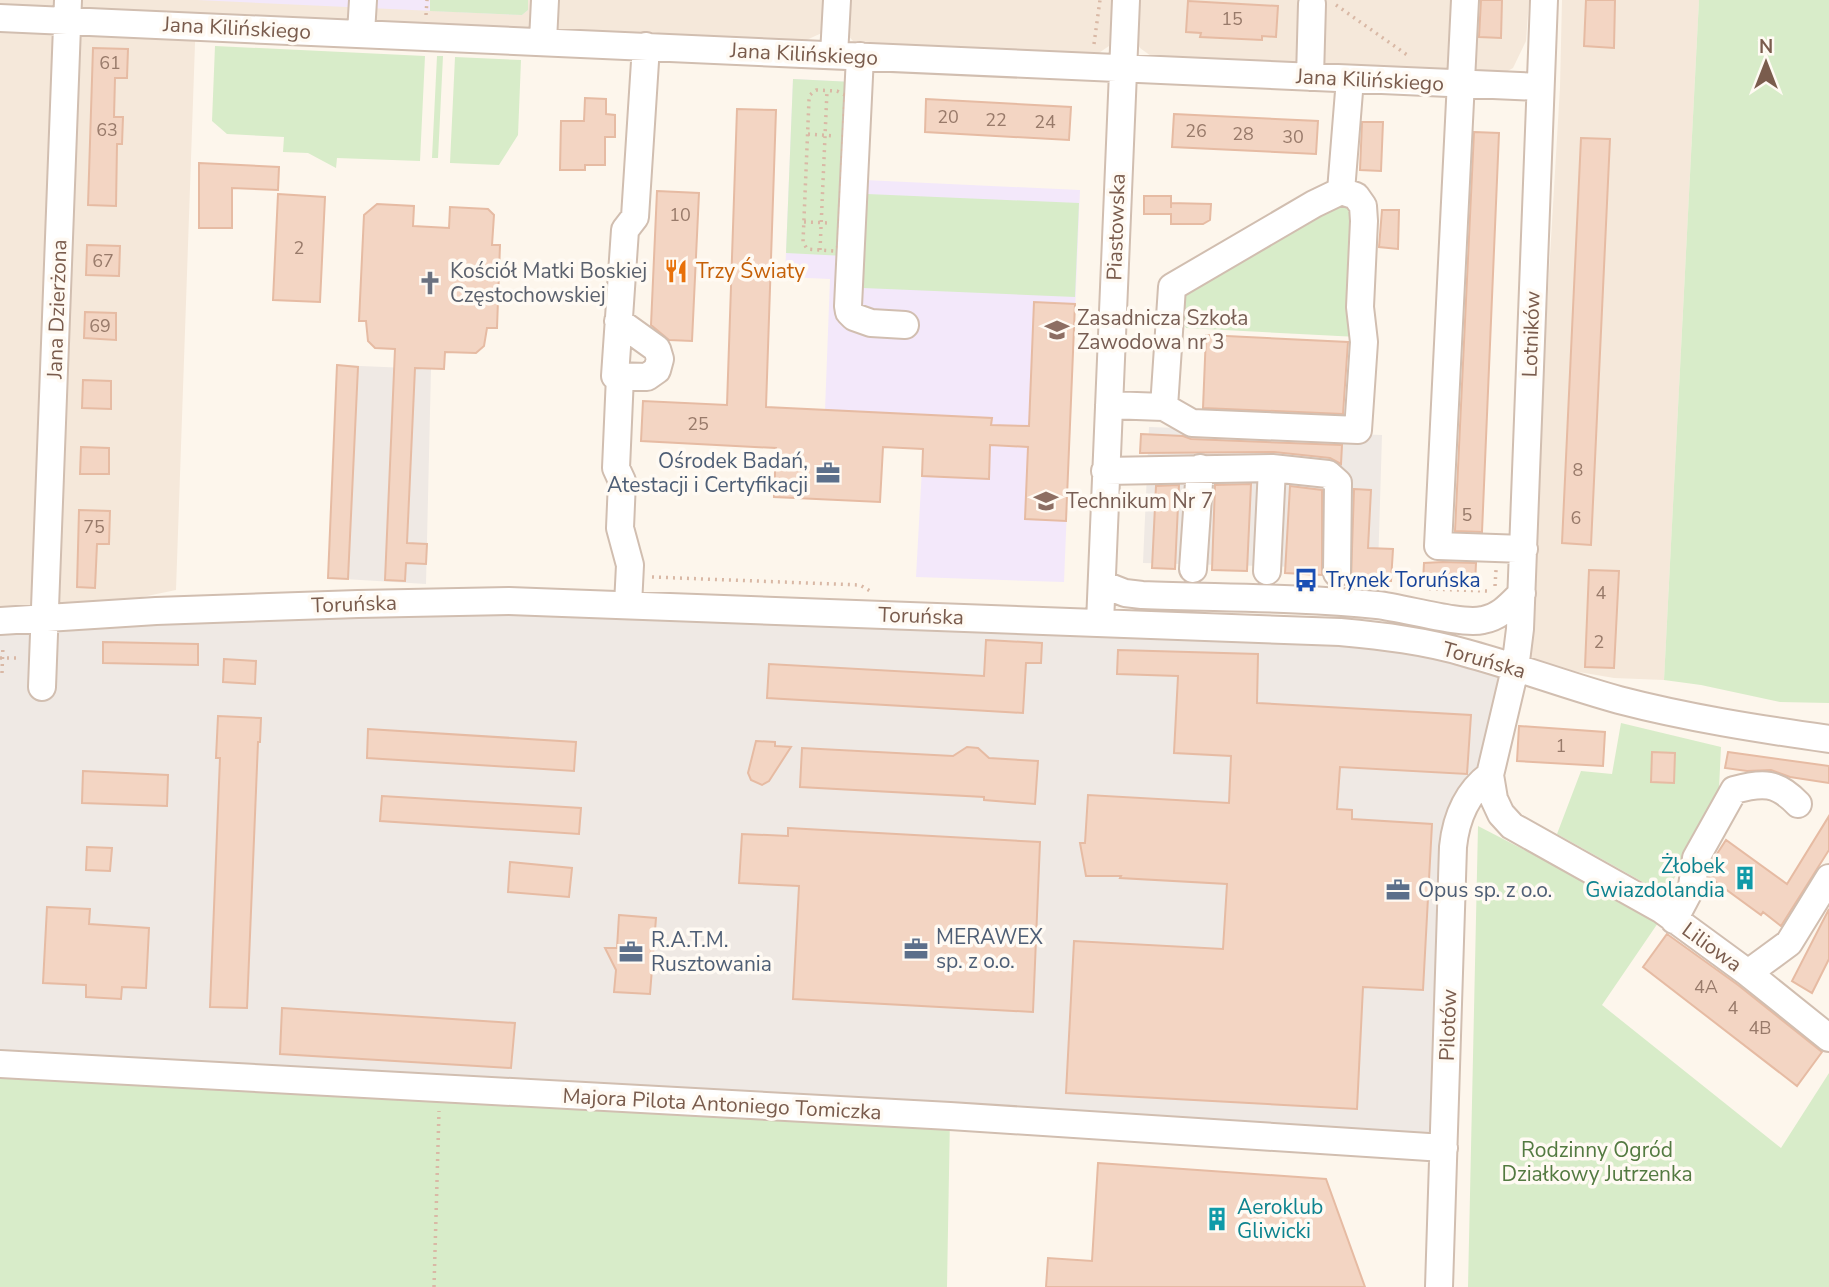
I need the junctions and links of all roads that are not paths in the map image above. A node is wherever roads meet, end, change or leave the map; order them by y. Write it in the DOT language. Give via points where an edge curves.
graph roads {
  1 [pos="363,0"];
  2 [pos="545,0"];
  3 [pos="837,0"];
  4 [pos="1126,0"];
  5 [pos="1465,0"];
  6 [pos="1544,0"];
  7 [pos="1320,2"];
  8 [pos="68,10"];
  9 [pos="0,18"];
  10 [pos="361,33"];
  11 [pos="543,41"];
  12 [pos="646,46"];
  13 [pos="847,56"];
  14 [pos="1123,68"];
  15 [pos="1310,77"];
  16 [pos="1350,79"];
  17 [pos="1462,85"];
  18 [pos="1540,87"];
  19 [pos="1341,191"];
  20 [pos="618,321"];
  21 [pos="905,325"];
  22 [pos="620,376"];
  23 [pos="1109,405"];
  24 [pos="1164,407"];
  25 [pos="1200,468"];
  26 [pos="1272,468"];
  27 [pos="1105,471"];
  28 [pos="1524,549"];
  29 [pos="1193,569"];
  30 [pos="1267,571"];
  31 [pos="1337,573"];
  32 [pos="1102,583"];
  33 [pos="1522,593"];
  34 [pos="628,605"];
  35 [pos="1382,606"];
  36 [pos="45,617"];
  37 [pos="1100,623"];
  38 [pos="2,629"];
  39 [pos="1425,644"];
  40 [pos="1515,668"];
  41 [pos="42,687"];
  42 [pos="1829,740"];
  43 [pos="1490,775"];
  44 [pos="1798,804"];
  45 [pos="1829,878"];
  46 [pos="1674,919"];
  47 [pos="1748,973"];
  48 [pos="1829,1038"];
  49 [pos="0,1064"];
  50 [pos="1444,1148"];
  51 [pos="1439,1287"];
  1 -- 10 [label="street"];
  2 -- 11 [label="street"];
  3 -- 13 [label="street"];
  4 -- 14 [label="street, Piastowska"];
  5 -- 17 [label="street"];
  6 -- 18 [label="street, Lotników"];
  7 -- 15 [label="street"];
  8 -- 9 [label="street, Jana Kilińskiego"];
  8 -- 10 [label="street, Jana Kilińskiego"];
  8 -- 36 [label="street, Jana Dzierżona"];
  10 -- 11 [label="street, Jana Kilińskiego"];
  11 -- 12 [label="street, Jana Kilińskiego"];
  12 -- 13 [label="street, Jana Kilińskiego"];
  12 -- 20 [label="street" via="635,217 625,230"];
  13 -- 14 [label="street, Jana Kilińskiego"];
  13 -- 21 [label="street" via="849,312 871,323"];
  14 -- 15 [label="street, Jana Kilińskiego"];
  14 -- 23 [label="street, Piastowska"];
  15 -- 16 [label="street, Jana Kilińskiego"];
  16 -- 17 [label="street, Jana Kilińskiego"];
  16 -- 19 [label="street"];
  17 -- 18 [label="street, Jana Kilińskiego"];
  17 -- 28 [label="street" via="1438,546"];
  18 -- 28 [label="street, Lotników"];
  19 -- 24 [label="street" via="1172,287"];
  19 -- 24 [label="street" via="1356,196 1364,220 1358,430 1192,423"];
  20 -- 22 [label="street" via="615,376"];
  20 -- 22 [label="street" via="657,349 660,359 657,370 647,377"];
  22 -- 34 [label="street" via="615,468 622,481 620,527 630,565"];
  23 -- 24 [label="street"];
  23 -- 27 [label="street, Piastowska"];
  25 -- 26 [label="street"];
  25 -- 27 [label="street"];
  25 -- 29 [label="street"];
  26 -- 30 [label="street"];
  26 -- 31 [label="street" via="1328,474 1338,483"];
  27 -- 32 [label="street, Piastowska"];
  28 -- 33 [label="street, Lotników"];
  32 -- 35 [label="street" via="1142,595"];
  32 -- 37 [label="street, Piastowska"];
  33 -- 35 [label="street" via="1495,616 1481,621"];
  33 -- 40 [label="street, Lotników"];
  34 -- 36 [label="street, Toruńska" via="430,602"];
  34 -- 37 [label="street, Toruńska"];
  35 -- 39 [label="street"];
  36 -- 38 [label="street, Toruńska"];
  36 -- 41 [label="street, Jana Dzierżona"];
  37 -- 39 [label="street, Toruńska" via="1340,632"];
  39 -- 40 [label="street, Toruńska"];
  40 -- 42 [label="street, Toruńska" via="1734,726"];
  40 -- 43 [label="street, Liliowa"];
  43 -- 46 [label="street, Liliowa" via="1494,799 1512,826"];
  43 -- 50 [label="street, Pilotów" via="1466,802 1454,835"];
  44 -- 46 [label="street" via="1786,791 1758,783 1734,790 1696,858 1692,886"];
  45 -- 47 [label="street" via="1789,943"];
  46 -- 47 [label="street, Liliowa"];
  47 -- 48 [label="street, Liliowa"];
  49 -- 50 [label="street, Majora Pilota Antoniego Tomiczka"];
  50 -- 51 [label="street, Pilotów"];
}
